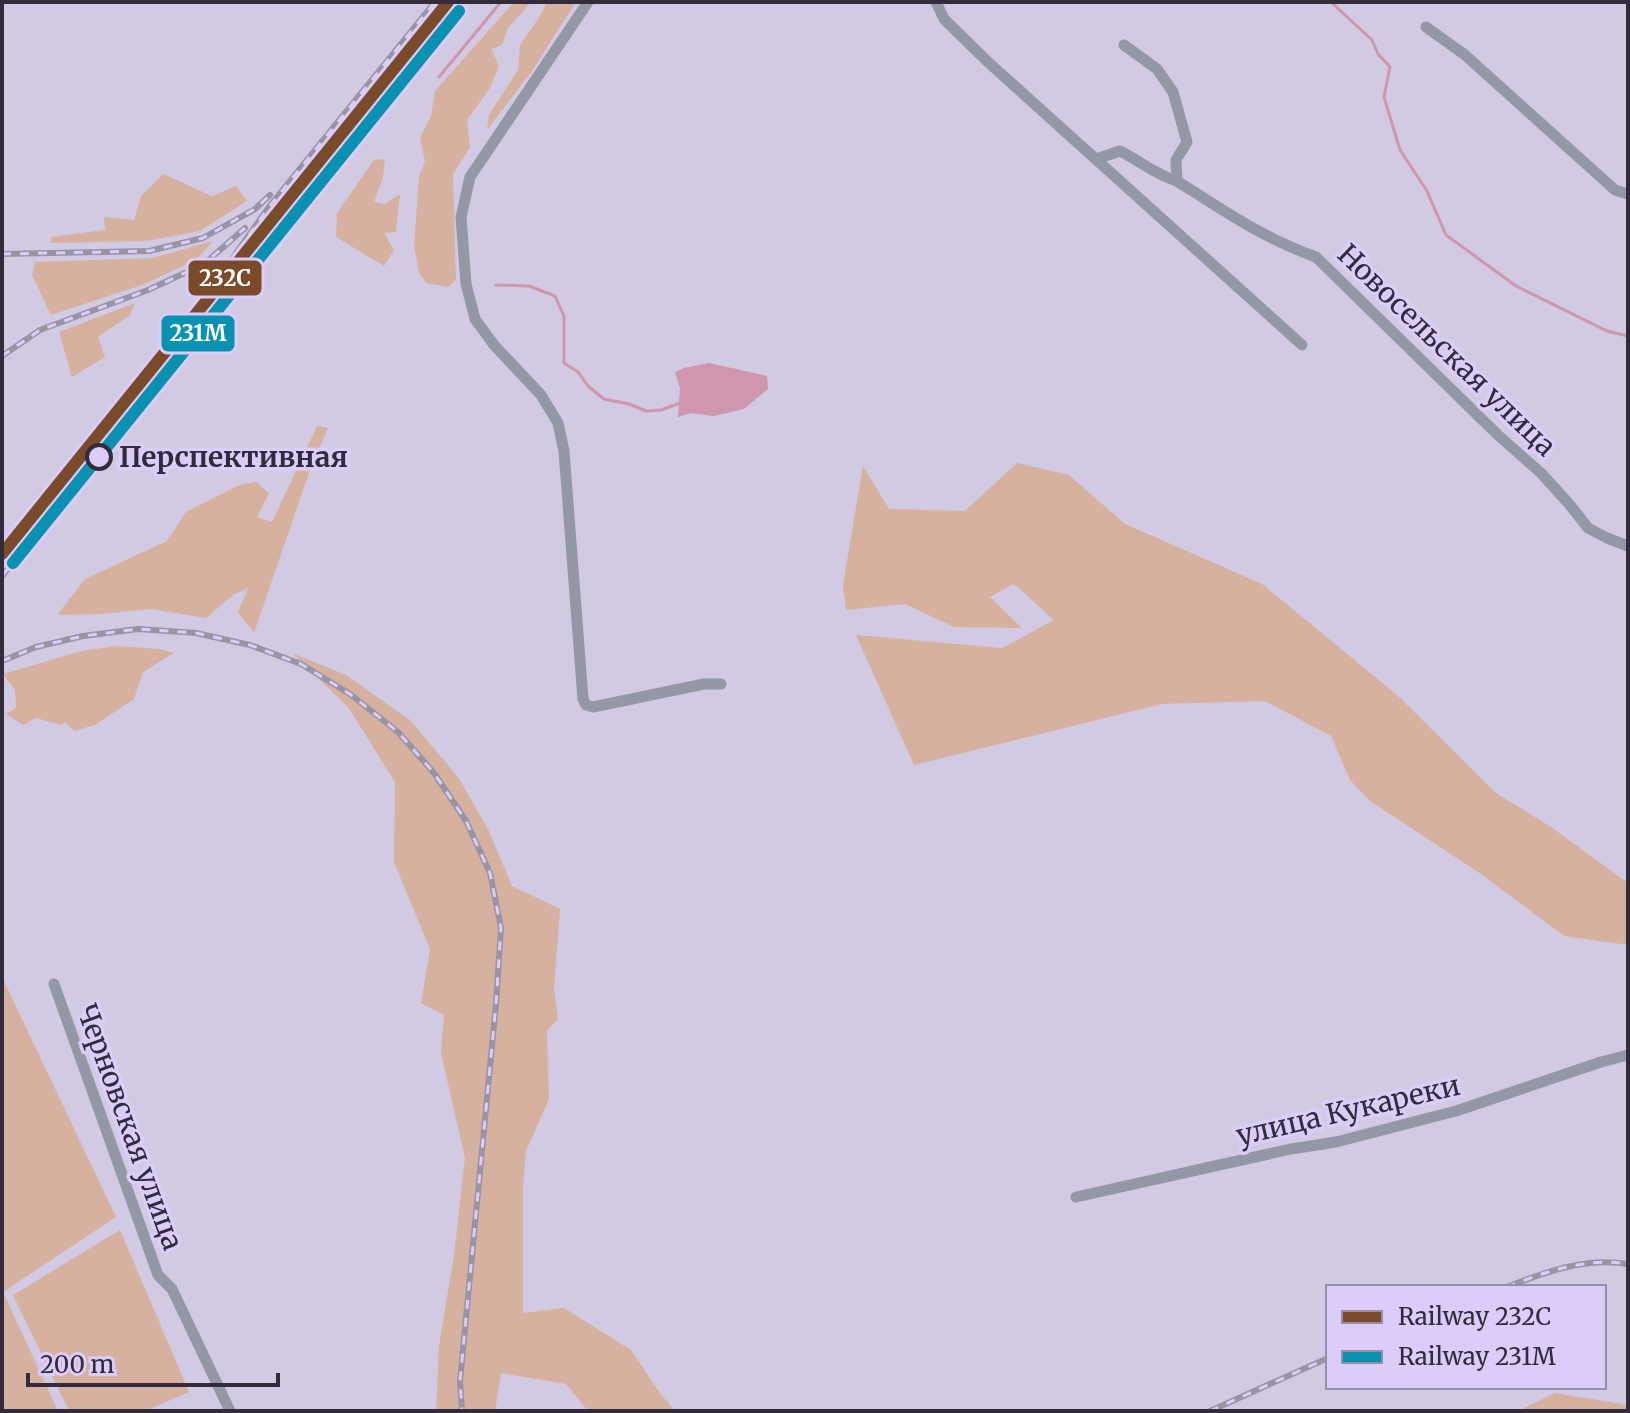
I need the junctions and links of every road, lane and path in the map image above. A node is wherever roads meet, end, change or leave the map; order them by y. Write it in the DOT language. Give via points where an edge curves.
graph roads {
  1 [pos="588,2"];
  2 [pos="936,2"];
  3 [pos="1426,27"];
  4 [pos="1124,45"];
  5 [pos="1096,159"];
  6 [pos="1177,181"];
  7 [pos="1628,194"];
  8 [pos="1302,345"];
  9 [pos="1628,546"];
  10 [pos="721,684"];
  11 [pos="54,984"];
  12 [pos="1628,1055"];
  13 [pos="1076,1197"];
  14 [pos="230,1411"];
  1 -- 10 [label="street" via="470,177 461,217 466,284 475,319 541,395 558,423 586,705"];
  2 -- 5 [label="street" via="944,19"];
  3 -- 7 [label="street" via="1465,55 1615,190"];
  4 -- 6 [label="street" via="1157,69 1173,92 1187,142 1176,160"];
  5 -- 6 [label="street, Новосельская улица" via="1120,151"];
  5 -- 8 [label="street"];
  6 -- 9 [label="street, Новосельская улица" via="1221,211 1316,257 1541,473 1588,528"];
  11 -- 14 [label="street, Черновская улица" via="158,1275 172,1289"];
  12 -- 13 [label="street, улица Кукареки" via="1456,1111"];
}
